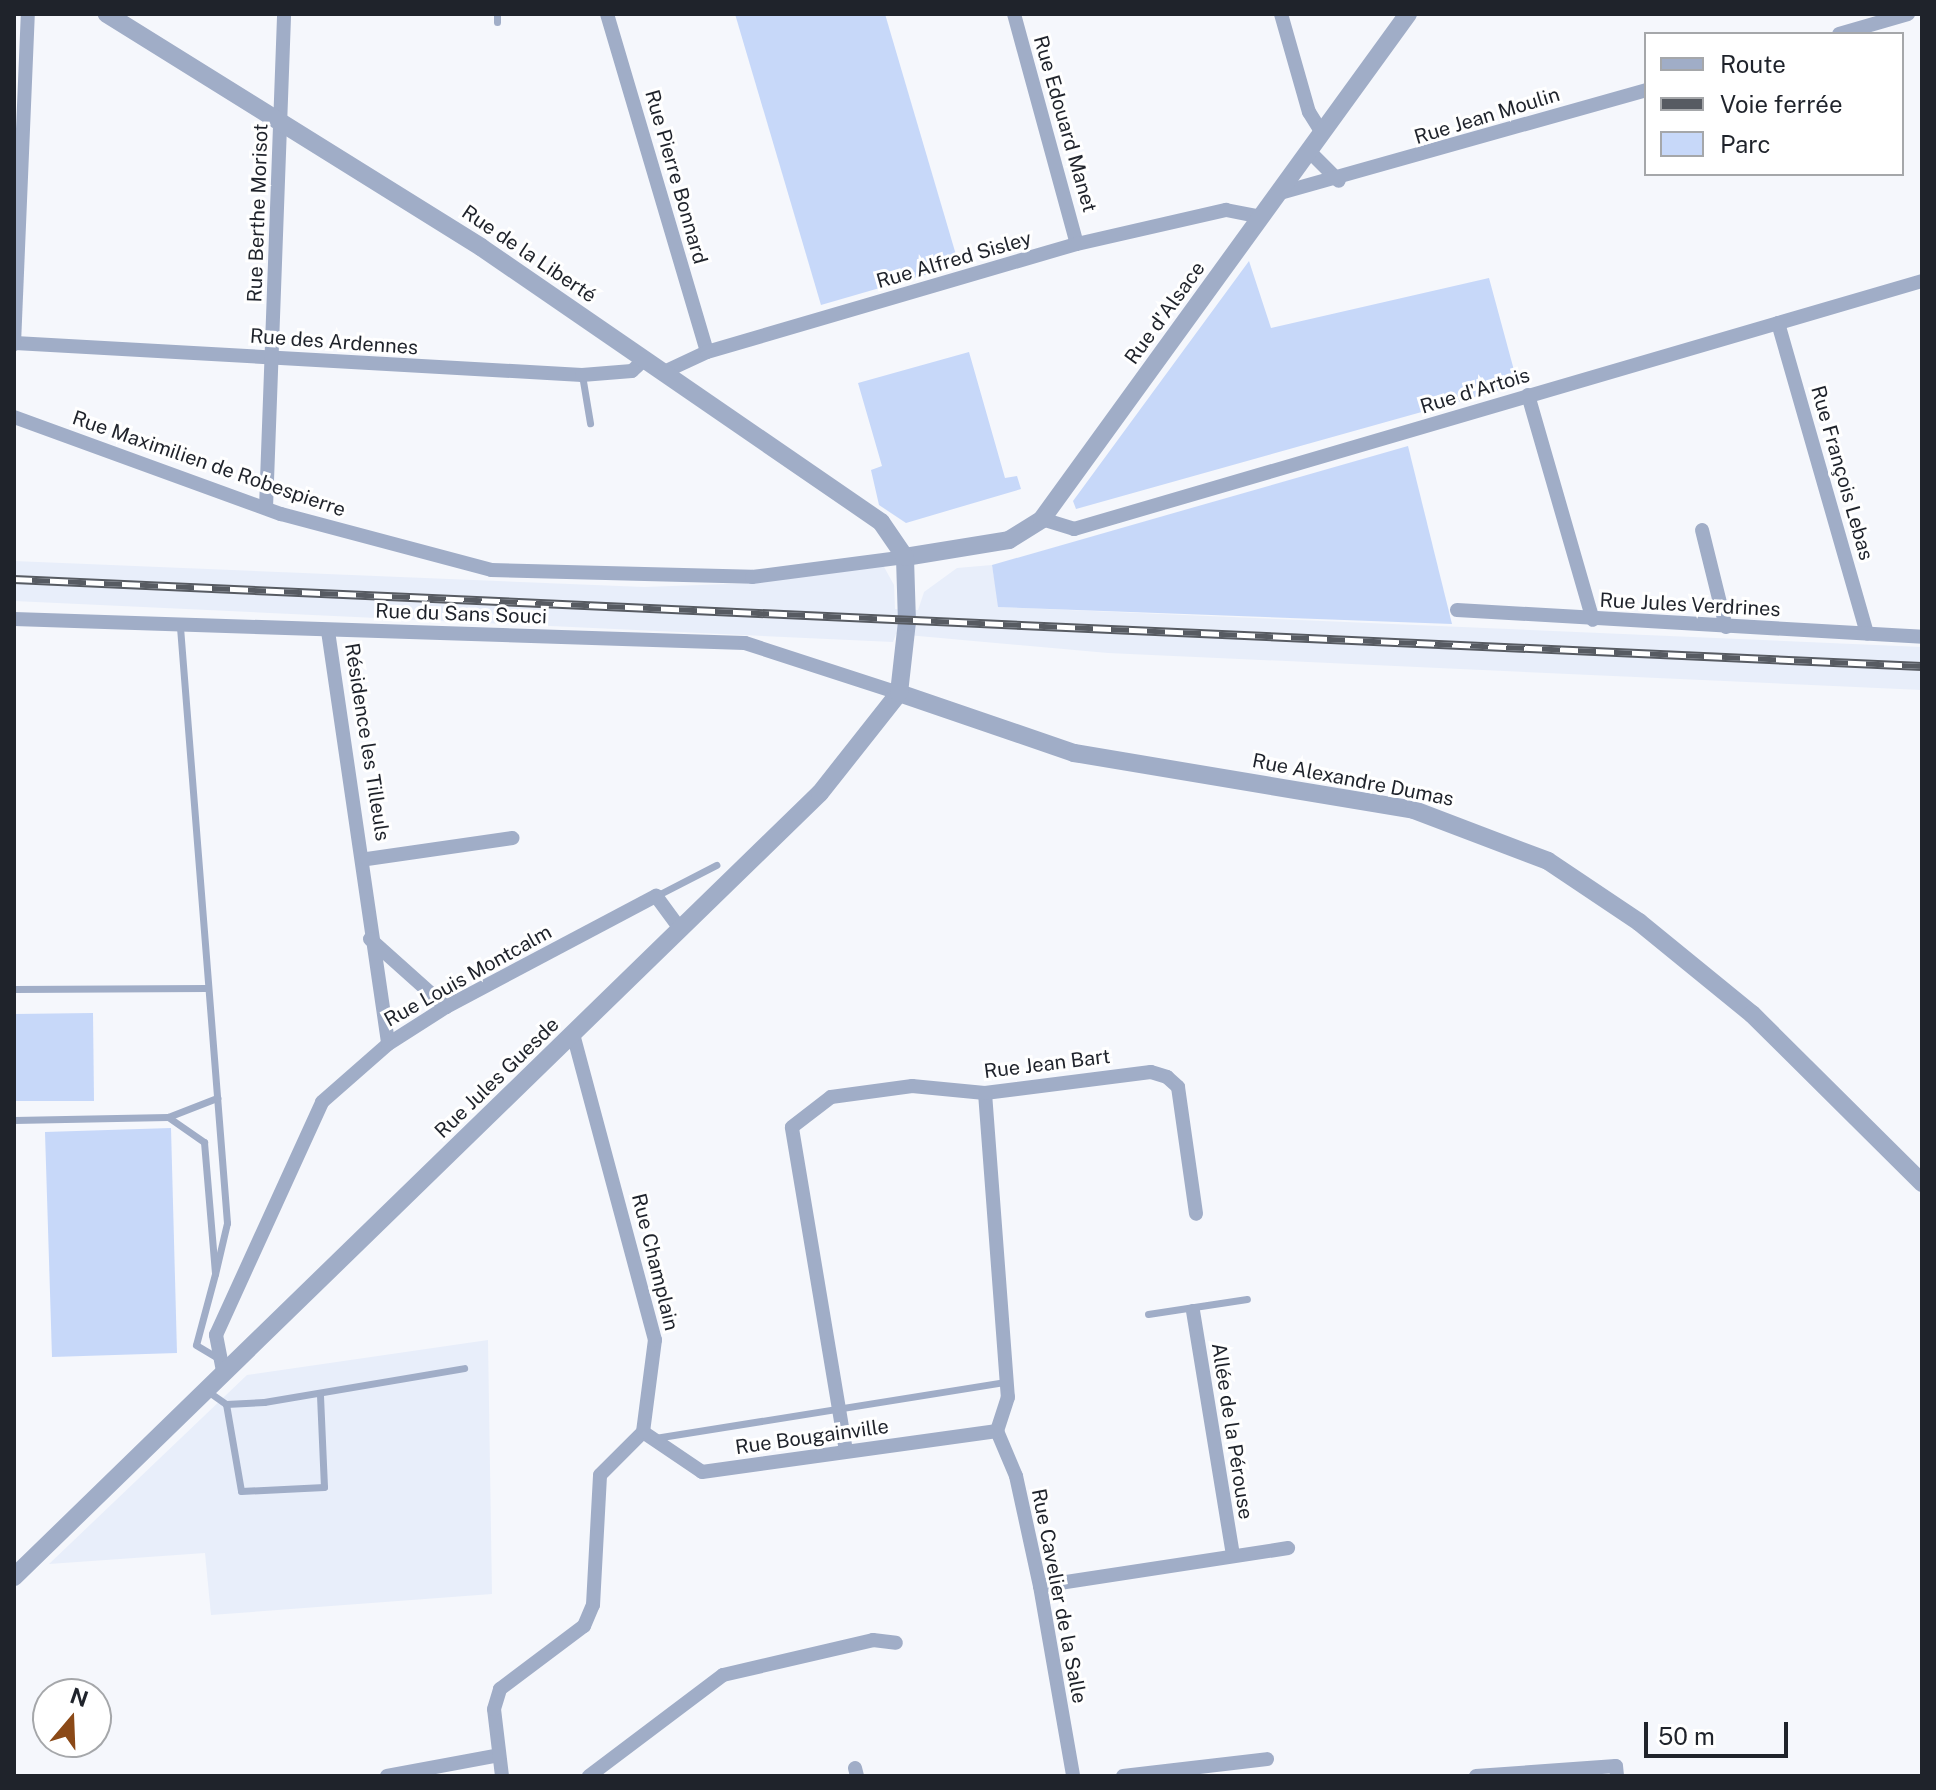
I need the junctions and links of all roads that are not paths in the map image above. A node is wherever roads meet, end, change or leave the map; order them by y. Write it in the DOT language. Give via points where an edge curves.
graph roads {
  1 [pos="28,14"];
  2 [pos="106,14"];
  3 [pos="284,14"];
  4 [pos="607,14"];
  5 [pos="1014,14"];
  6 [pos="1281,14"];
  7 [pos="1408,14"];
  8 [pos="1908,14"];
  9 [pos="1846,32"];
  10 [pos="1644,91"];
  11 [pos="281,121"];
  12 [pos="1322,133"];
  13 [pos="1309,151"];
  14 [pos="1339,181"];
  15 [pos="1280,193"];
  16 [pos="1262,217"];
  17 [pos="1077,244"];
  18 [pos="1922,281"];
  19 [pos="1778,323"];
  20 [pos="14,343"];
  21 [pos="707,352"];
  22 [pos="272,358"];
  23 [pos="645,359"];
  24 [pos="664,372"];
  25 [pos="582,375"];
  26 [pos="1528,395"];
  27 [pos="14,417"];
  28 [pos="590,423"];
  29 [pos="266,508"];
  30 [pos="1042,519"];
  31 [pos="1702,530"];
  32 [pos="905,557"];
  33 [pos="1457,610"];
  34 [pos="14,619"];
  35 [pos="1593,620"];
  36 [pos="180,627"];
  37 [pos="1726,627"];
  38 [pos="328,631"];
  39 [pos="1867,634"];
  40 [pos="1922,637"];
  41 [pos="899,693"];
  42 [pos="512,838"];
  43 [pos="367,859"];
  44 [pos="716,865"];
  45 [pos="656,896"];
  46 [pos="681,930"];
  47 [pos="370,939"];
  48 [pos="207,988"];
  49 [pos="14,989"];
  50 [pos="446,1007"];
  51 [pos="573,1035"];
  52 [pos="388,1044"];
  53 [pos="985,1093"];
  54 [pos="217,1098"];
  55 [pos="168,1117"];
  56 [pos="14,1120"];
  57 [pos="1922,1183"];
  58 [pos="1196,1214"];
  59 [pos="215,1274"];
  60 [pos="1247,1299"];
  61 [pos="1193,1311"];
  62 [pos="1148,1314"];
  63 [pos="220,1364"];
  64 [pos="464,1368"];
  65 [pos="1007,1382"];
  66 [pos="204,1389"];
  67 [pos="320,1395"];
  68 [pos="226,1404"];
  69 [pos="840,1406"];
  70 [pos="997,1431"];
  71 [pos="648,1436"];
  72 [pos="846,1451"];
  73 [pos="1288,1548"];
  74 [pos="1233,1556"];
  75 [pos="14,1577"];
  76 [pos="1040,1586"];
  77 [pos="896,1643"];
  78 [pos="499,1755"];
  79 [pos="1267,1759"];
  80 [pos="1616,1771"];
  81 [pos="387,1776"];
  82 [pos="502,1776"];
  83 [pos="589,1776"];
  84 [pos="1073,1776"];
  85 [pos="1123,1776"];
  86 [pos="1476,1776"];
  1 -- 20 [label="street"];
  2 -- 11 [label="street, Rue de la Liberté"];
  3 -- 11 [label="street, Rue Berthe Morisot"];
  4 -- 21 [label="street, Rue Pierre Bonnard"];
  5 -- 17 [label="street, Rue Edouard Manet"];
  6 -- 12 [label="street" via="1309,112"];
  7 -- 12 [label="street, Rue d'Alsace"];
  8 -- 9 [label="street"];
  10 -- 14 [label="street, Rue Jean Moulin"];
  11 -- 22 [label="street, Rue Berthe Morisot"];
  11 -- 23 [label="street, Rue de la Liberté"];
  12 -- 13 [label="street, Rue d'Alsace"];
  13 -- 14 [label="street"];
  13 -- 15 [label="street, Rue d'Alsace"];
  14 -- 15 [label="street, Rue Jean Moulin"];
  15 -- 16 [label="street, Rue d'Alsace"];
  16 -- 17 [label="street, Rue Alfred Sisley" via="1226,210"];
  16 -- 30 [label="street, Rue d'Alsace"];
  17 -- 21 [label="street, Rue Alfred Sisley"];
  18 -- 19 [label="street, Rue d'Artois"];
  19 -- 26 [label="street, Rue d'Artois"];
  19 -- 39 [label="street, Rue François Lebas"];
  20 -- 22 [label="street, Rue des Ardennes"];
  21 -- 24 [label="street, Rue Alfred Sisley"];
  22 -- 25 [label="street, Rue des Ardennes"];
  22 -- 29 [label="street, Rue Berthe Morisot"];
  23 -- 24 [label="street, Rue de la Liberté"];
  23 -- 25 [label="street, Rue des Ardennes" via="632,371"];
  24 -- 32 [label="street, Rue de la Liberté" via="881,522"];
  25 -- 28 [label="lane"];
  26 -- 30 [label="street, Rue d'Artois" via="1074,529"];
  26 -- 35 [label="street"];
  27 -- 29 [label="street, Rue Maximilien de Robespierre"];
  29 -- 32 [label="street, Rue Maximilien de Robespierre" via="491,570 752,577"];
  30 -- 32 [label="street, Rue d'Alsace" via="1009,540"];
  31 -- 37 [label="street"];
  32 -- 41 [label="street"];
  33 -- 35 [label="street, Rue Jules Verdrines"];
  34 -- 36 [label="street, Rue du Sans Souci"];
  35 -- 37 [label="street, Rue Jules Verdrines"];
  36 -- 38 [label="street, Rue du Sans Souci"];
  36 -- 48 [label="lane"];
  37 -- 39 [label="street, Rue Jules Verdrines"];
  38 -- 41 [label="street, Rue du Sans Souci" via="745,643"];
  38 -- 43 [label="street, Résidence les Tilleuls"];
  39 -- 40 [label="street, Rue Jules Verdrines"];
  41 -- 46 [label="street, Rue Jules Guesde" via="820,793"];
  41 -- 57 [label="street, Rue Alexandre Dumas" via="1074,753 1414,810 1548,861 1639,922 1752,1014"];
  42 -- 43 [label="street, Résidence les Tilleuls"];
  43 -- 47 [label="street, Résidence les Tilleuls"];
  44 -- 45 [label="lane"];
  45 -- 46 [label="street"];
  45 -- 50 [label="street, Rue Louis Montcalm"];
  46 -- 51 [label="street, Rue Jules Guesde"];
  47 -- 50 [label="street"];
  47 -- 52 [label="street, Résidence les Tilleuls"];
  48 -- 49 [label="lane"];
  48 -- 54 [label="lane"];
  50 -- 52 [label="street, Rue Louis Montcalm"];
  51 -- 63 [label="street, Rue Jules Guesde"];
  51 -- 71 [label="street, Rue Champlain" via="655,1340"];
  52 -- 63 [label="street, Rue Louis Montcalm" via="322,1102 216,1335"];
  53 -- 58 [label="street, Rue Jean Bart" via="1151,1072 1167,1077 1178,1087"];
  53 -- 65 [label="street"];
  53 -- 69 [label="street, Rue Jean Bart" via="912,1086 831,1097 792,1127"];
  54 -- 55 [label="lane"];
  54 -- 59 [label="lane" via="227,1223"];
  55 -- 56 [label="lane"];
  55 -- 59 [label="lane" via="204,1142"];
  59 -- 63 [label="lane" via="196,1345"];
  60 -- 61 [label="lane"];
  61 -- 62 [label="lane"];
  61 -- 74 [label="street, Allée de la Pérouse"];
  63 -- 66 [label="street, Rue Jules Guesde"];
  64 -- 67 [label="lane"];
  65 -- 69 [label="lane"];
  65 -- 70 [label="street"];
  66 -- 68 [label="lane"];
  66 -- 75 [label="street, Rue Jules Guesde"];
  67 -- 68 [label="lane"];
  67 -- 68 [label="lane" via="324,1487 241,1491"];
  69 -- 71 [label="lane"];
  69 -- 72 [label="street, Rue Jean Bart"];
  70 -- 72 [label="street, Rue Bougainville"];
  70 -- 76 [label="street, Rue Cavelier de la Salle" via="1016,1476"];
  71 -- 72 [label="street, Rue Bougainville" via="702,1472"];
  71 -- 78 [label="street" via="600,1475 593,1605 584,1626 500,1689 494,1709"];
  73 -- 74 [label="street"];
  74 -- 76 [label="street"];
  76 -- 84 [label="street, Rue Cavelier de la Salle"];
  77 -- 83 [label="street" via="873,1640 723,1675"];
  78 -- 81 [label="street"];
  78 -- 82 [label="street"];
  79 -- 85 [label="street"];
  80 -- 86 [label="street"];
}
